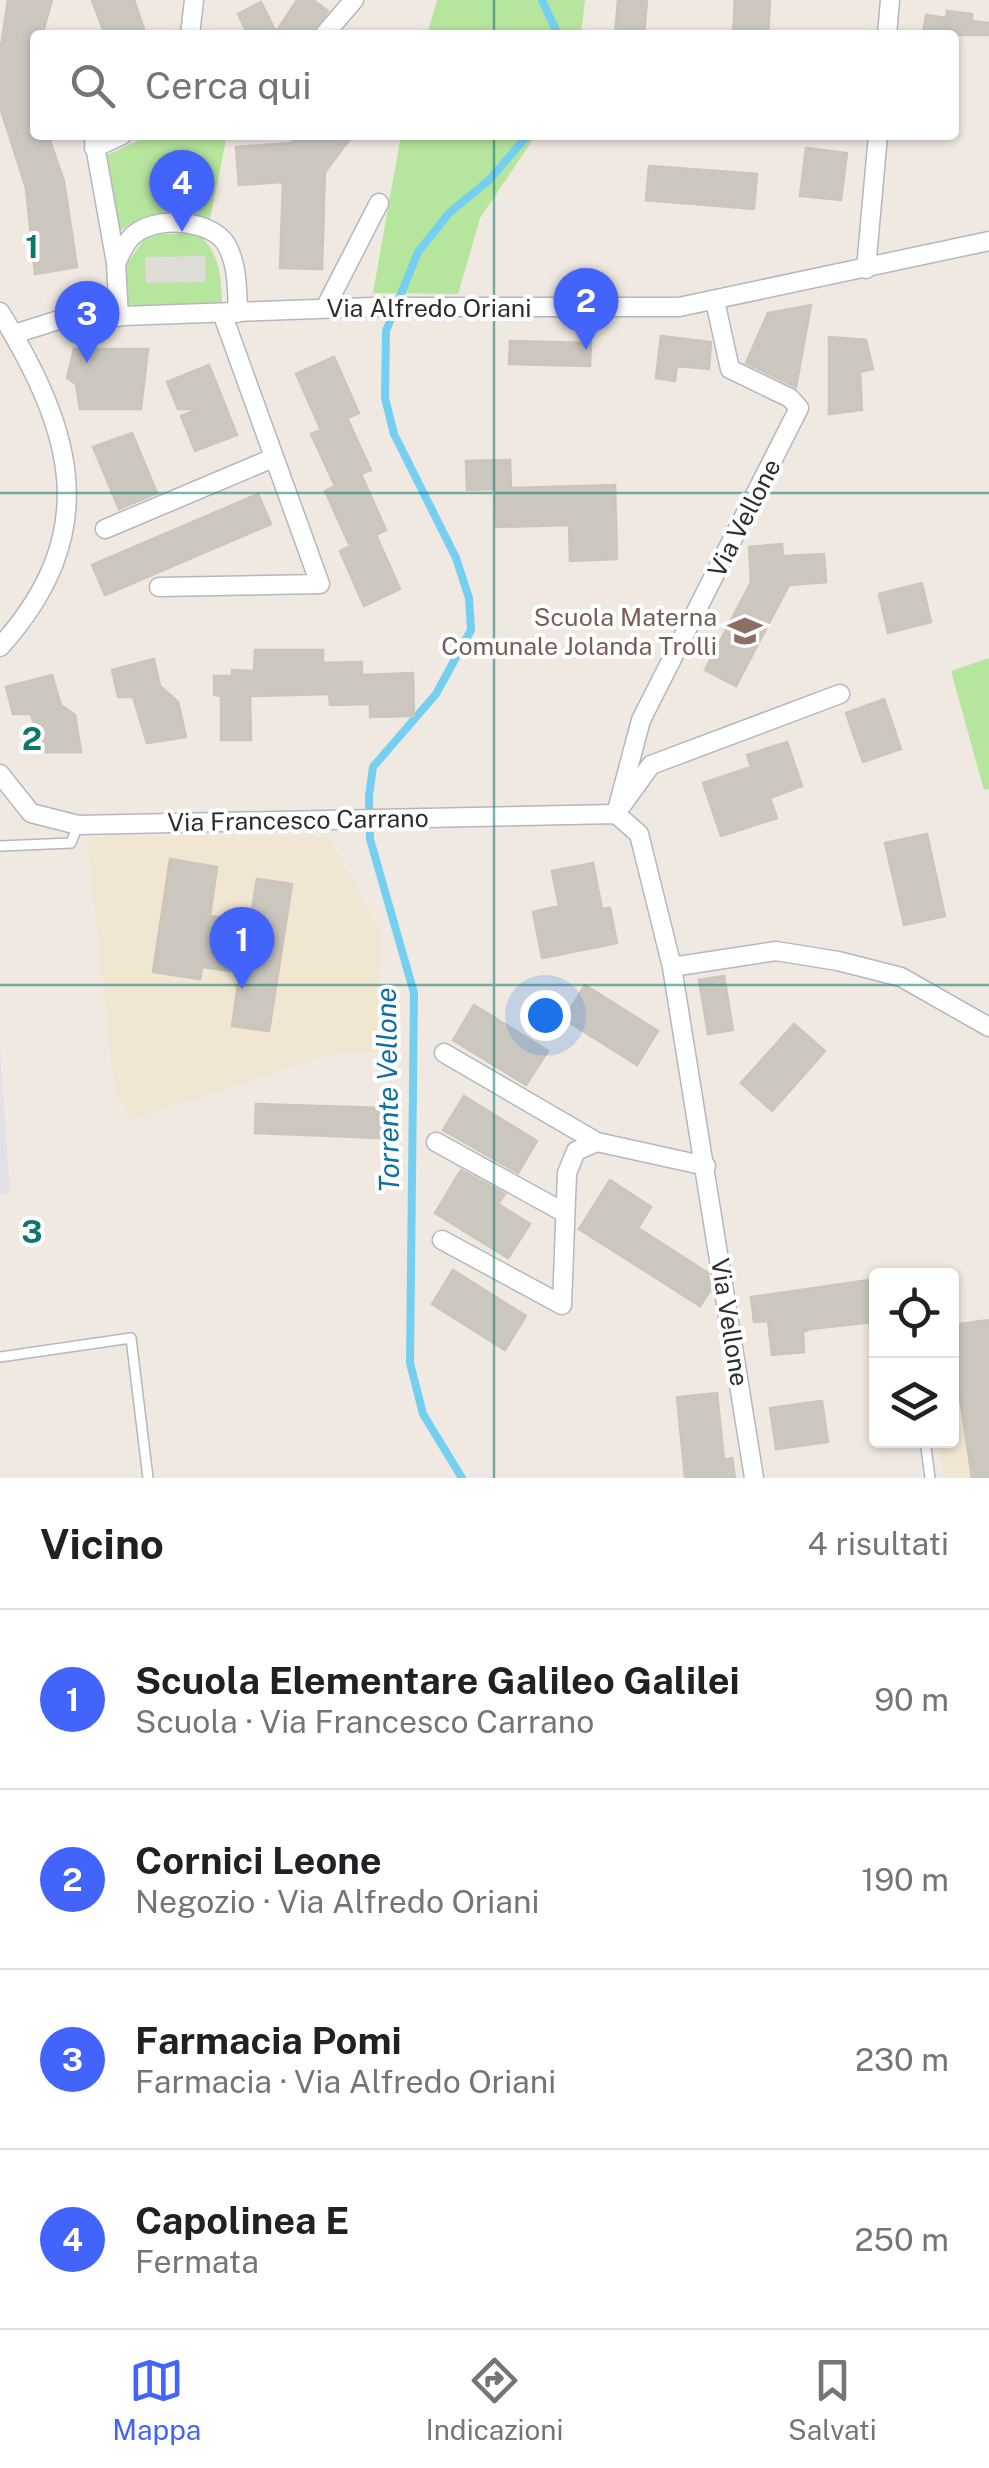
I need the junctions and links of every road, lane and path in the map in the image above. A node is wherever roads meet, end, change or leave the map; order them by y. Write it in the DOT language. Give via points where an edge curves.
graph roads {
  1 [pos="194,0"];
  2 [pos="354,0"];
  3 [pos="890,0"];
  4 [pos="191,30"];
  5 [pos="328,30"];
  6 [pos="887,30"];
  7 [pos="878,140"];
  8 [pos="94,141"];
  9 [pos="379,204"];
  10 [pos="989,241"];
  11 [pos="116,263"];
  12 [pos="866,268"];
  13 [pos="715,301"];
  14 [pos="326,308"];
  15 [pos="0,312"];
  16 [pos="230,313"];
  17 [pos="119,316"];
  18 [pos="14,334"];
  19 [pos="272,458"];
  20 [pos="105,528"];
  21 [pos="159,587"];
  22 [pos="0,646"];
  23 [pos="840,694"];
  24 [pos="0,774"];
  25 [pos="616,814"];
  26 [pos="78,825"];
  27 [pos="0,846"];
  28 [pos="672,967"];
  29 [pos="989,1027"];
  30 [pos="444,1053"];
  31 [pos="436,1142"];
  32 [pos="597,1142"];
  33 [pos="706,1166"];
  34 [pos="565,1213"];
  35 [pos="442,1240"];
  36 [pos="0,1357"];
  37 [pos="926,1448"];
  38 [pos="148,1478"];
  39 [pos="754,1478"];
  40 [pos="930,1478"];
  1 -- 4 [label="street"];
  2 -- 5 [label="street"];
  3 -- 6 [label="street"];
  7 -- 12 [label="street"];
  8 -- 11 [label="street"];
  9 -- 14 [label="street"];
  10 -- 12 [label="street, Via Alfredo Oriani"];
  11 -- 16 [label="street" via="137,232 154,224 210,229 225,242 235,270"];
  11 -- 17 [label="street"];
  12 -- 13 [label="street, Via Alfredo Oriani"];
  13 -- 14 [label="street, Via Alfredo Oriani"];
  13 -- 25 [label="street, Via Vellone" via="730,370 800,408 640,720"];
  14 -- 16 [label="street, Via Alfredo Oriani"];
  15 -- 18 [label="street"];
  16 -- 17 [label="street, Via Alfredo Oriani"];
  16 -- 19 [label="street"];
  17 -- 18 [label="street, Via Alfredo Oriani" via="65,318"];
  18 -- 22 [label="street" via="61,437 68,505 44,590"];
  19 -- 20 [label="street"];
  19 -- 21 [label="street" via="320,584"];
  23 -- 25 [label="street" via="651,765"];
  24 -- 26 [label="street, Via Francesco Carrano" via="32,812"];
  25 -- 26 [label="street, Via Francesco Carrano"];
  25 -- 28 [label="street, Via Vellone" via="639,834"];
  26 -- 27 [label="lane" via="71,843"];
  28 -- 29 [label="street" via="776,951 838,961 901,977"];
  28 -- 33 [label="street, Via Vellone"];
  30 -- 32 [label="street"];
  31 -- 34 [label="street"];
  32 -- 33 [label="street"];
  32 -- 34 [label="street" via="576,1152 567,1172"];
  33 -- 39 [label="street, Via Vellone"];
  34 -- 35 [label="street" via="562,1305"];
  36 -- 38 [label="lane" via="130,1338"];
  37 -- 40 [label="lane"];
}
